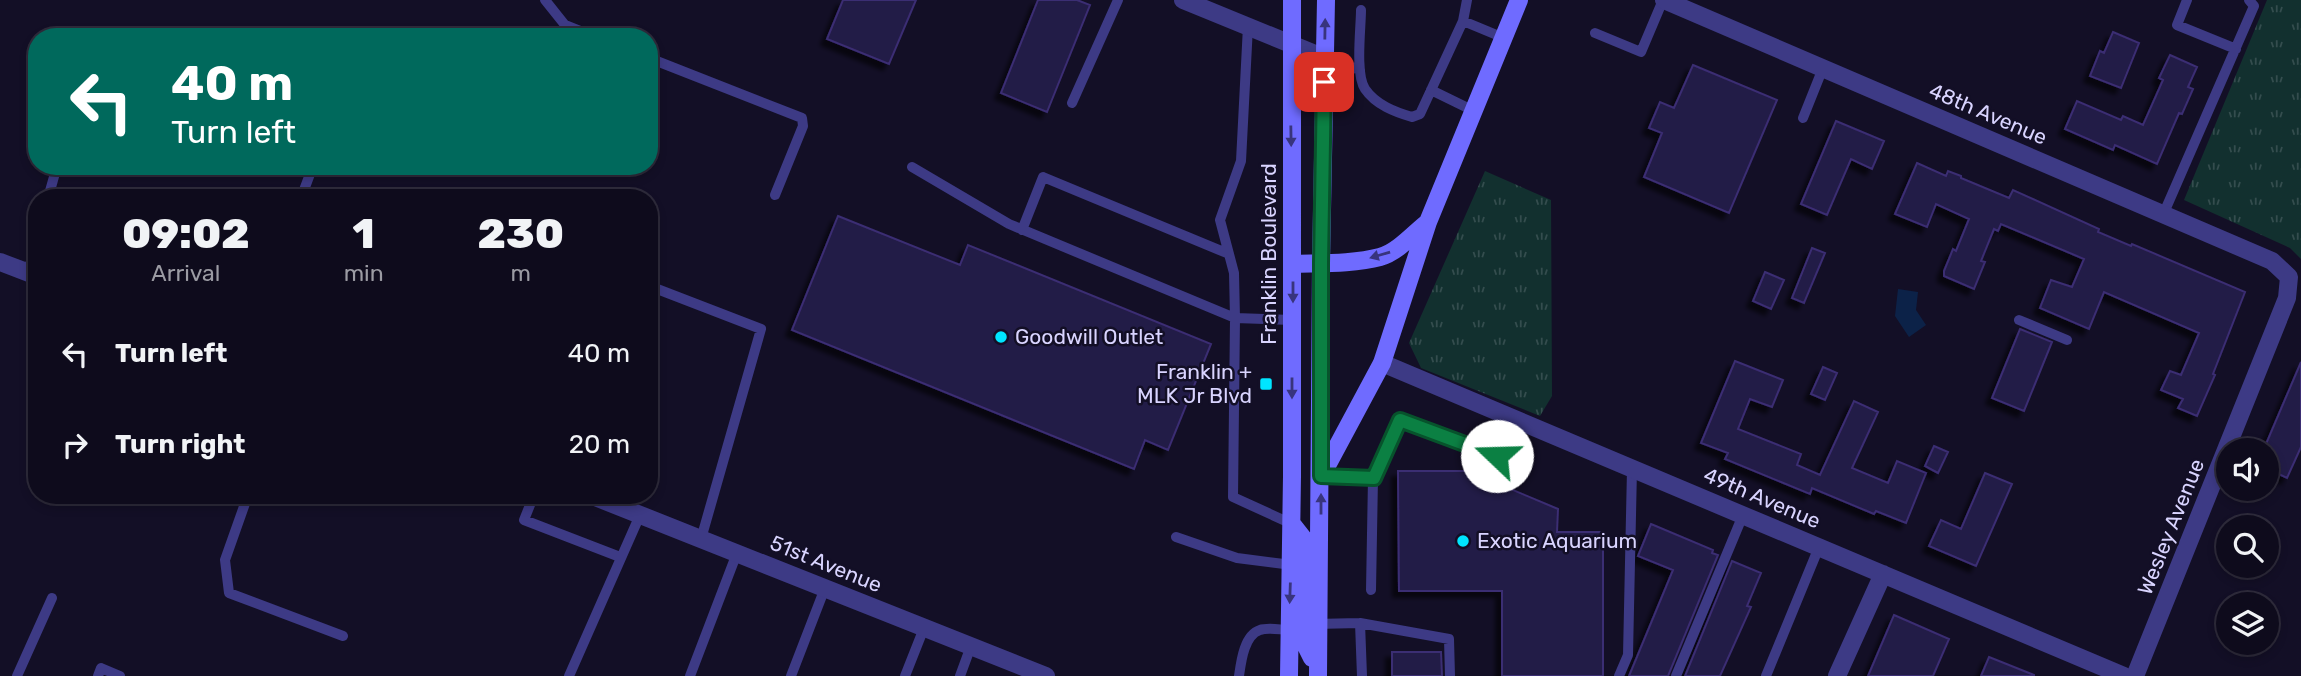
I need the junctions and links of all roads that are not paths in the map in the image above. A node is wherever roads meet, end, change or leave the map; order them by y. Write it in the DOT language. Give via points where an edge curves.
graph roads {
  1 [pos="545,0"];
  2 [pos="1118,0"];
  3 [pos="1183,0"];
  4 [pos="1292,0"];
  5 [pos="1326,0"];
  6 [pos="1467,0"];
  7 [pos="1520,0"];
  8 [pos="1664,0"];
  9 [pos="2187,0"];
  10 [pos="2249,0"];
  11 [pos="1361,10"];
  12 [pos="1463,21"];
  13 [pos="1248,26"];
  14 [pos="572,28"];
  15 [pos="1595,33"];
  16 [pos="1504,38"];
  17 [pos="1290,43"];
  18 [pos="2236,49"];
  19 [pos="1325,58"];
  20 [pos="658,62"];
  21 [pos="1823,68"];
  22 [pos="1360,69"];
  23 [pos="1431,90"];
  24 [pos="1072,103"];
  25 [pos="1474,111"];
  26 [pos="1802,118"];
  27 [pos="912,167"];
  28 [pos="775,195"];
  29 [pos="2163,215"];
  30 [pos="1428,222"];
  31 [pos="1022,230"];
  32 [pos="1229,254"];
  33 [pos="0,261"];
  34 [pos="1321,263"];
  35 [pos="1293,264"];
  36 [pos="28,272"];
  37 [pos="2289,277"];
  38 [pos="658,289"];
  39 [pos="1235,318"];
  40 [pos="1292,320"];
  41 [pos="2019,320"];
  42 [pos="2067,340"];
  43 [pos="1382,363"];
  44 [pos="1497,456"];
  45 [pos="1632,469"];
  46 [pos="1321,476"];
  47 [pos="1374,478"];
  48 [pos="245,504"];
  49 [pos="530,504"];
  50 [pos="612,504"];
  51 [pos="640,515"];
  52 [pos="1743,515"];
  53 [pos="1292,524"];
  54 [pos="1175,537"];
  55 [pos="701,539"];
  56 [pos="1819,547"];
  57 [pos="737,553"];
  58 [pos="620,557"];
  59 [pos="1292,565"];
  60 [pos="1883,574"];
  61 [pos="825,588"];
  62 [pos="1371,590"];
  63 [pos="52,597"];
  64 [pos="1360,623"];
  65 [pos="1305,626"];
  66 [pos="924,628"];
  67 [pos="343,636"];
  68 [pos="971,646"];
  69 [pos="2083,668"];
  70 [pos="1318,673"];
  71 [pos="17,676"];
  72 [pos="98,676"];
  73 [pos="120,676"];
  74 [pos="569,676"];
  75 [pos="691,676"];
  76 [pos="791,676"];
  77 [pos="905,676"];
  78 [pos="960,676"];
  79 [pos="1046,676"];
  80 [pos="1239,676"];
  81 [pos="1289,676"];
  82 [pos="1362,676"];
  83 [pos="1450,676"];
  84 [pos="1619,676"];
  85 [pos="1676,676"];
  86 [pos="1766,676"];
  87 [pos="1837,676"];
  88 [pos="2124,676"];
  89 [pos="2135,676"];
  1 -- 14 [label="lane"];
  2 -- 24 [label="lane"];
  3 -- 13 [label="street"];
  4 -- 17 [label="main road, Franklin Boulevard"];
  19 -- 5 [label="main road, Franklin Boulevard, one-way"];
  6 -- 12 [label="lane"];
  7 -- 16 [label="main road"];
  8 -- 15 [label="lane" via="1641,52"];
  8 -- 21 [label="street, 48th Avenue"];
  9 -- 18 [label="lane" via="2177,24"];
  10 -- 18 [label="lane" via="2254,6"];
  11 -- 22 [label="lane"];
  12 -- 16 [label="lane"];
  12 -- 23 [label="lane"];
  13 -- 17 [label="street"];
  13 -- 32 [label="lane" via="1241,161 1220,220"];
  16 -- 25 [label="main road"];
  17 -- 19 [label="street"];
  17 -- 35 [label="main road, Franklin Boulevard, one-way"];
  18 -- 29 [label="lane"];
  19 -- 22 [label="lane"];
  19 -- 34 [label="main road, Franklin Boulevard"];
  20 -- 28 [label="lane" via="802,118 803,126"];
  21 -- 26 [label="lane"];
  21 -- 29 [label="street, 48th Avenue"];
  22 -- 23 [label="lane" via="1364,88 1388,110 1412,117 1420,114"];
  23 -- 25 [label="lane"];
  25 -- 30 [label="main road"];
  27 -- 31 [label="lane"];
  29 -- 37 [label="street, 48th Avenue" via="2272,261"];
  30 -- 34 [label="main road, one-way" via="1381,257"];
  30 -- 43 [label="main road"];
  31 -- 32 [label="lane" via="1043,177"];
  31 -- 39 [label="lane"];
  32 -- 39 [label="lane"];
  33 -- 36 [label="street"];
  34 -- 35 [label="main road"];
  34 -- 46 [label="main road, Franklin Boulevard"];
  35 -- 40 [label="main road, Franklin Boulevard, one-way"];
  37 -- 89 [label="street, Wesley Avenue" via="2287,298"];
  38 -- 55 [label="lane" via="761,329"];
  39 -- 40 [label="lane"];
  39 -- 53 [label="lane" via="1233,497"];
  40 -- 53 [label="main road, Franklin Boulevard, one-way"];
  41 -- 42 [label="lane"];
  43 -- 45 [label="street, 49th Avenue"];
  43 -- 46 [label="main road"];
  44 -- 47 [label="lane" via="1400,420"];
  45 -- 52 [label="street, 49th Avenue"];
  45 -- 84 [label="lane" via="1628,655"];
  46 -- 47 [label="lane"];
  65 -- 46 [label="main road, Franklin Boulevard, one-way"];
  47 -- 62 [label="lane"];
  48 -- 67 [label="lane" via="225,560 229,593"];
  49 -- 58 [label="lane" via="524,520"];
  50 -- 51 [label="street, 51st Avenue"];
  51 -- 55 [label="street, 51st Avenue"];
  51 -- 58 [label="lane"];
  52 -- 56 [label="street, 49th Avenue"];
  52 -- 85 [label="lane"];
  53 -- 59 [label="main road, Franklin Boulevard"];
  53 -- 65 [label="main road" via="1306,548"];
  54 -- 59 [label="lane" via="1237,558"];
  55 -- 57 [label="street, 51st Avenue"];
  56 -- 60 [label="street, 49th Avenue"];
  56 -- 86 [label="lane"];
  57 -- 61 [label="street, 51st Avenue"];
  57 -- 75 [label="lane"];
  58 -- 74 [label="lane"];
  59 -- 65 [label="main road, Franklin Boulevard, one-way"];
  60 -- 69 [label="street, 49th Avenue"];
  60 -- 87 [label="street"];
  61 -- 66 [label="street, 51st Avenue"];
  61 -- 76 [label="lane"];
  63 -- 71 [label="lane"];
  64 -- 65 [label="lane"];
  64 -- 82 [label="lane"];
  64 -- 83 [label="lane" via="1448,639"];
  65 -- 70 [label="main road, Franklin Boulevard"];
  65 -- 80 [label="lane" via="1260,630 1252,636 1243,652"];
  65 -- 81 [label="main road, Franklin Boulevard"];
  66 -- 68 [label="street, 51st Avenue"];
  66 -- 77 [label="lane"];
  68 -- 78 [label="lane"];
  68 -- 79 [label="street, 51st Avenue"];
  69 -- 88 [label="street, 49th Avenue"];
  72 -- 73 [label="lane" via="101,668"];
}
